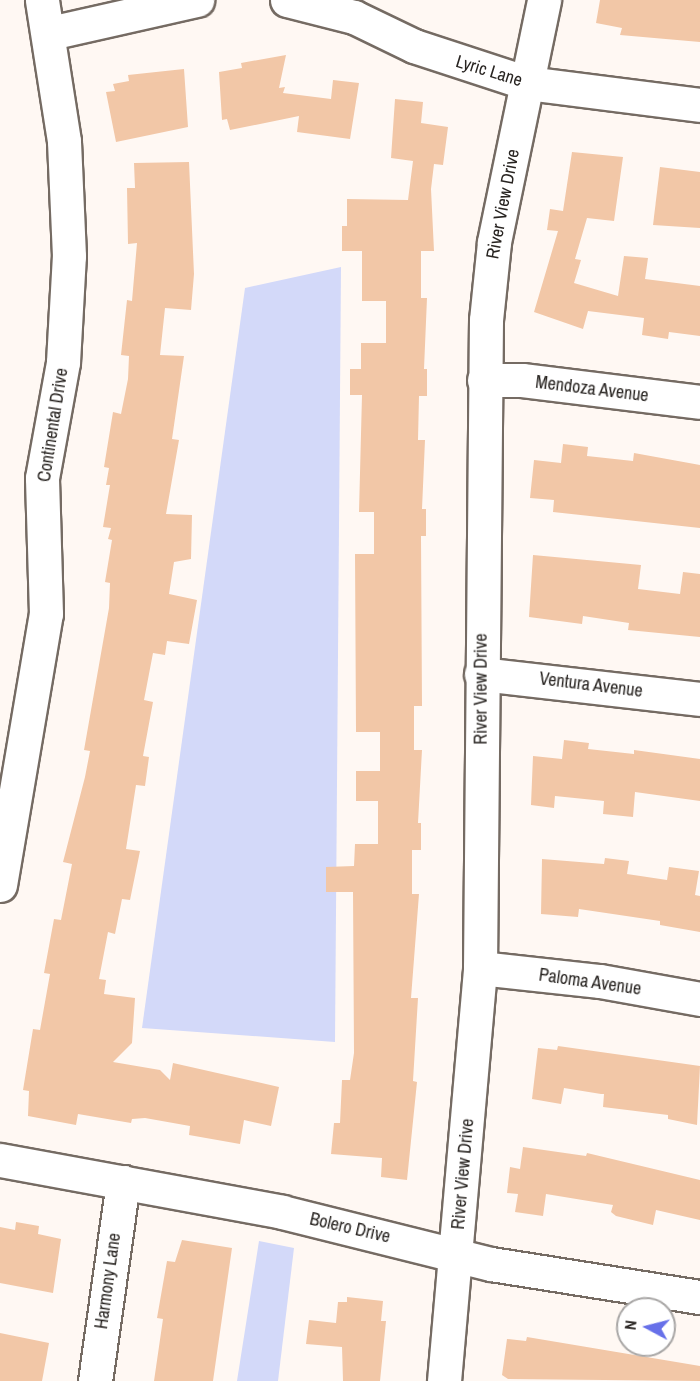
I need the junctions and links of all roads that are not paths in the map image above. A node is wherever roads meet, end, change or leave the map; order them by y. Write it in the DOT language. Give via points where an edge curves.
graph roads {
  1 [pos="42,0"];
  2 [pos="197,0"];
  3 [pos="287,0"];
  4 [pos="544,0"];
  5 [pos="50,33"];
  6 [pos="527,83"];
  7 [pos="700,105"];
  8 [pos="484,380"];
  9 [pos="700,402"];
  10 [pos="481,674"];
  11 [pos="700,699"];
  12 [pos="1,869"];
  13 [pos="480,968"];
  14 [pos="700,999"];
  15 [pos="0,1160"];
  16 [pos="123,1182"];
  17 [pos="457,1254"];
  18 [pos="700,1297"];
  19 [pos="95,1381"];
  20 [pos="444,1381"];
  1 -- 5 [label="street, Continental Drive"];
  2 -- 5 [label="street"];
  3 -- 6 [label="street, Lyric Lane" via="354,17 414,46"];
  4 -- 6 [label="street, River View Drive"];
  5 -- 12 [label="street, Continental Drive" via="64,141 69,256 63,362 42,478 46,614"];
  6 -- 7 [label="street, Lyric Lane"];
  6 -- 8 [label="street, River View Drive" via="494,242"];
  8 -- 9 [label="street, Mendoza Avenue" via="522,380"];
  8 -- 10 [label="street, River View Drive"];
  10 -- 11 [label="street, Ventura Avenue"];
  10 -- 13 [label="street, River View Drive"];
  13 -- 14 [label="street, Paloma Avenue" via="600,981"];
  13 -- 17 [label="street, River View Drive"];
  15 -- 16 [label="street, Bolero Drive"];
  16 -- 17 [label="street, Bolero Drive" via="282,1212"];
  16 -- 19 [label="street, Harmony Lane"];
  17 -- 18 [label="street, Bolero Drive" via="491,1264"];
  17 -- 20 [label="street, River View Drive"];
}
